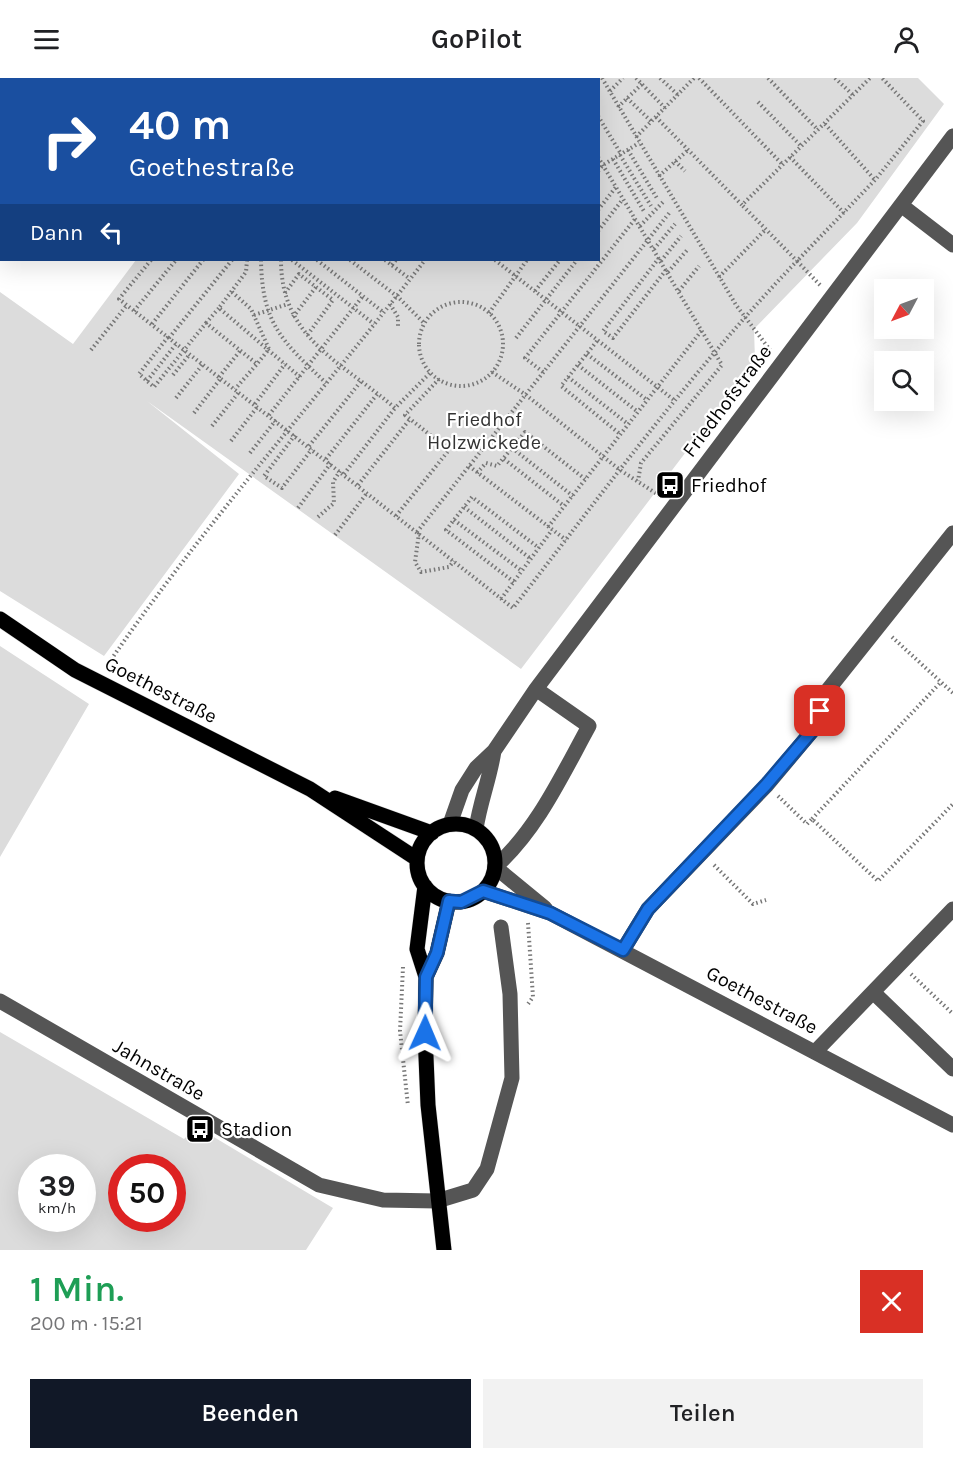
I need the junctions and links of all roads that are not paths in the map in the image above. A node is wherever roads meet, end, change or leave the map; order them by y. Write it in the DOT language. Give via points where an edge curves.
graph roads {
  1 [pos="953,136"];
  2 [pos="901,205"];
  3 [pos="953,245"];
  4 [pos="953,533"];
  5 [pos="0,619"];
  6 [pos="536,689"];
  7 [pos="494,751"];
  8 [pos="310,789"];
  9 [pos="450,824"];
  10 [pos="476,830"];
  11 [pos="432,833"];
  12 [pos="417,859"];
  13 [pos="495,867"];
  14 [pos="425,886"];
  15 [pos="483,891"];
  16 [pos="449,901"];
  17 [pos="953,909"];
  18 [pos="550,913"];
  19 [pos="501,927"];
  20 [pos="623,950"];
  21 [pos="426,977"];
  22 [pos="873,992"];
  23 [pos="0,1001"];
  24 [pos="815,1052"];
  25 [pos="953,1069"];
  26 [pos="953,1125"];
  27 [pos="437,1201"];
  28 [pos="444,1250"];
  1 -- 2 [label="street, Friedhofstraße"];
  2 -- 3 [label="street"];
  2 -- 6 [label="street, Friedhofstraße"];
  4 -- 20 [label="street" via="827,691 813,730 648,909"];
  5 -- 8 [label="main road, Goethestraße" via="75,670"];
  6 -- 7 [label="street, Friedhofstraße"];
  6 -- 13 [label="street" via="589,726 514,850"];
  7 -- 9 [label="street, Friedhofstraße" via="476,768 462,790"];
  7 -- 10 [label="street, Friedhofstraße"];
  8 -- 11 [label="main road, Goethestraße"];
  8 -- 12 [label="main road, Goethestraße"];
  9 -- 10 [label="main road"];
  9 -- 11 [label="main road"];
  10 -- 13 [label="main road" via="488,839"];
  11 -- 12 [label="main road"];
  12 -- 14 [label="main road"];
  13 -- 15 [label="main road"];
  13 -- 18 [label="street, Goethestraße"];
  14 -- 16 [label="main road"];
  14 -- 21 [label="main road" via="417,949"];
  15 -- 16 [label="main road" via="461,902"];
  15 -- 18 [label="street, Goethestraße"];
  16 -- 21 [label="main road" via="437,953"];
  17 -- 22 [label="street"];
  18 -- 20 [label="street, Goethestraße"];
  19 -- 27 [label="street, Jahnstraße" via="511,1007 512,1078 487,1169 473,1190"];
  20 -- 24 [label="street, Goethestraße"];
  21 -- 27 [label="main road" via="425,1045"];
  22 -- 24 [label="street"];
  22 -- 25 [label="street"];
  23 -- 27 [label="street, Jahnstraße" via="319,1185 383,1200"];
  24 -- 26 [label="street, Goethestraße"];
  27 -- 28 [label="main road"];
}
